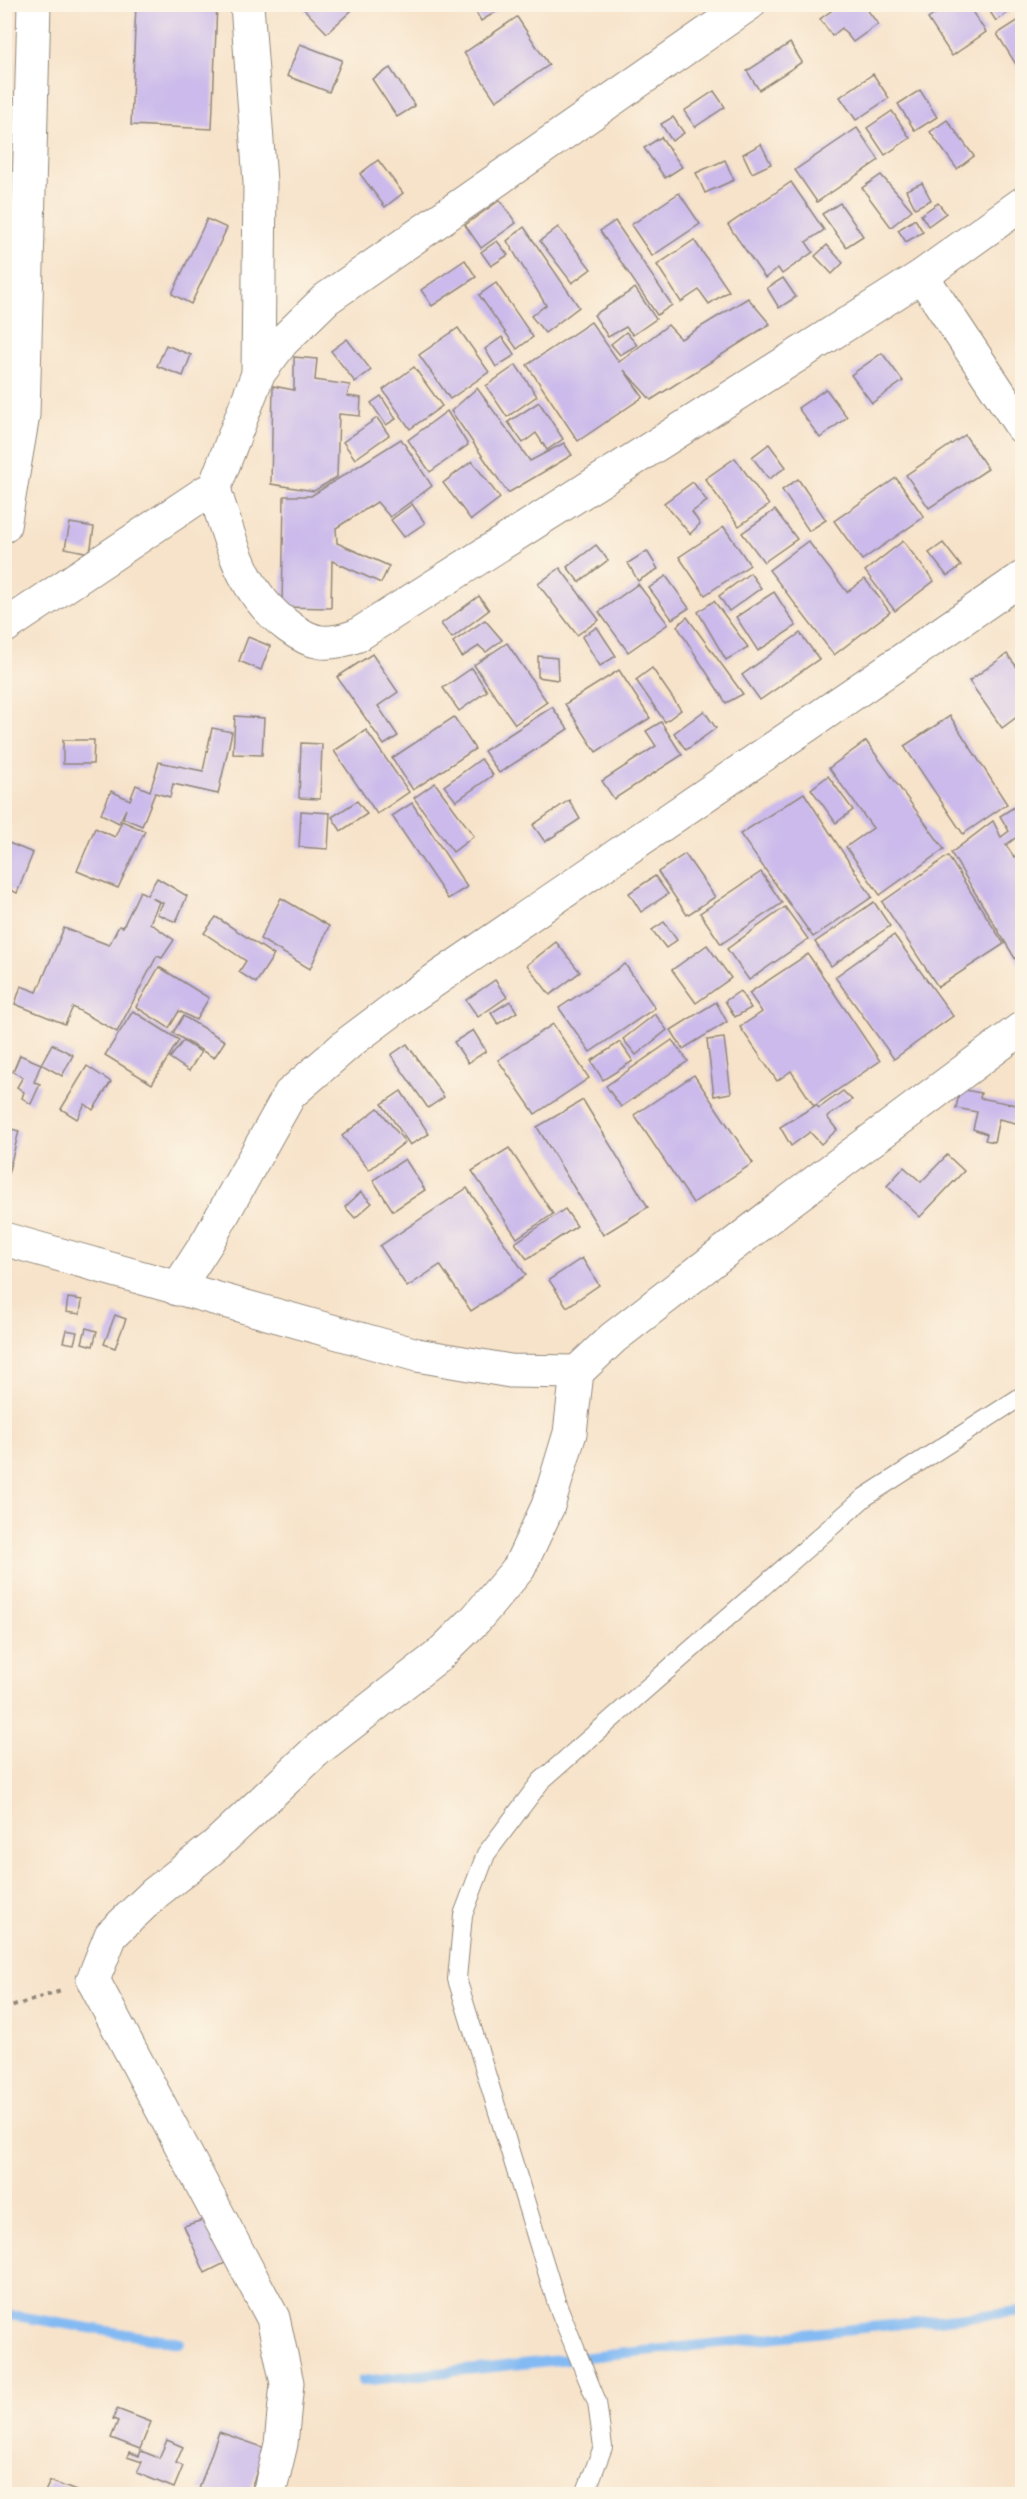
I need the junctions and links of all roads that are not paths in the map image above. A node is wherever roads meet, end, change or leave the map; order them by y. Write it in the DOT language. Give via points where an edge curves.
graph roads {
  1 [pos="34,4"];
  2 [pos="246,4"];
  3 [pos="749,4"];
  4 [pos="1023,204"];
  5 [pos="922,276"];
  6 [pos="258,375"];
  7 [pos="1023,428"];
  8 [pos="214,489"];
  9 [pos="4,526"];
  10 [pos="1023,578"];
  11 [pos="4,627"];
  12 [pos="1023,1028"];
  13 [pos="4,1239"];
  14 [pos="177,1289"];
  15 [pos="577,1372"];
  16 [pos="1023,1396"];
  17 [pos="269,2494"];
  18 [pos="585,2494"];
  1 -- 9 [label="street" via="23,415"];
  2 -- 6 [label="street" via="260,182"];
  3 -- 6 [label="street" via="326,299 282,342"];
  4 -- 5 [label="street"];
  5 -- 7 [label="street"];
  5 -- 8 [label="street" via="356,636 338,642 312,642 269,612 238,563"];
  6 -- 8 [label="street"];
  8 -- 11 [label="street"];
  10 -- 14 [label="street" via="351,1041 291,1094"];
  12 -- 15 [label="street" via="782,1207 613,1338"];
  13 -- 14 [label="street"];
  14 -- 15 [label="street" via="417,1355 510,1371"];
  15 -- 17 [label="street" via="567,1444 548,1506 519,1568 476,1620 437,1658 317,1750 215,1846 154,1893 111,1935 93,1980 273,2318 287,2383"];
  16 -- 18 [label="lane" via="864,1497 541,1781 486,1854 463,1915 457,1979 556,2304 597,2402 603,2447"];
}
